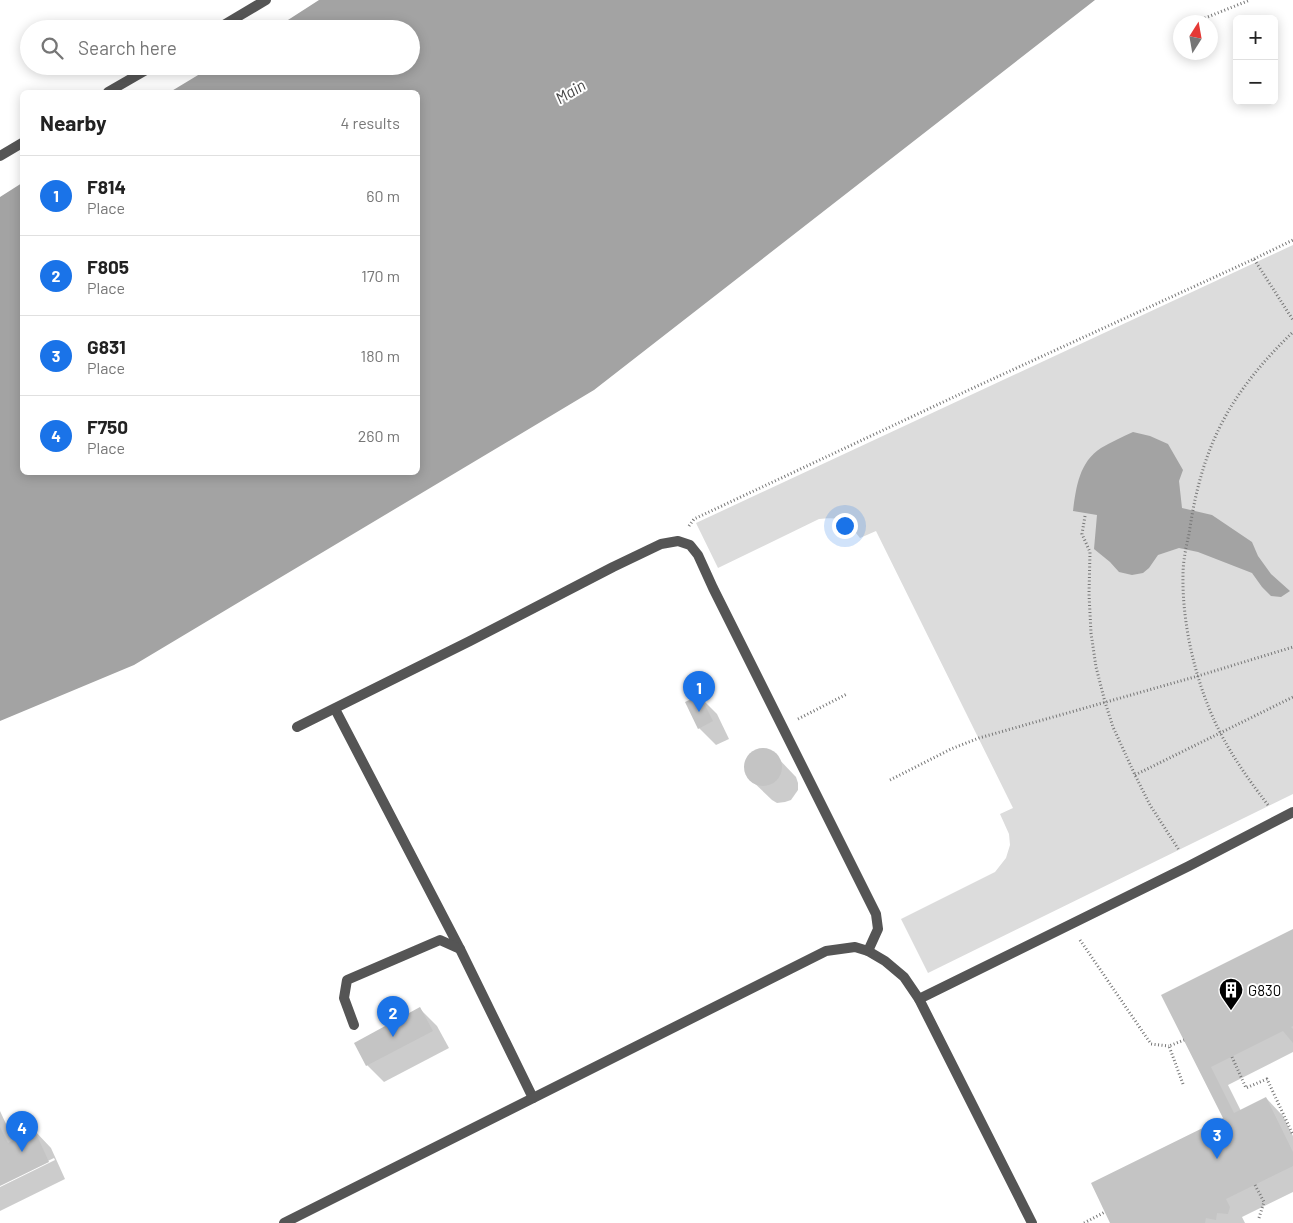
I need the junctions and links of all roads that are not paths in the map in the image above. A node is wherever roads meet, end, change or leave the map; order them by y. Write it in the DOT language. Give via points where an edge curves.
graph roads {
  1 [pos="266,0"];
  2 [pos="232,20"];
  3 [pos="137,75"];
  4 [pos="111,90"];
  5 [pos="20,144"];
  6 [pos="0,156"];
  7 [pos="335,709"];
  8 [pos="297,727"];
  9 [pos="1293,812"];
  10 [pos="460,949"];
  11 [pos="868,951"];
  12 [pos="919,999"];
  13 [pos="354,1025"];
  14 [pos="534,1098"];
  15 [pos="284,1223"];
  16 [pos="1032,1223"];
  1 -- 2 [label="lane"];
  3 -- 4 [label="lane"];
  5 -- 6 [label="lane"];
  7 -- 8 [label="lane"];
  7 -- 10 [label="lane"];
  7 -- 11 [label="lane" via="662,544 678,541 690,544 876,914 878,929"];
  9 -- 12 [label="lane"];
  10 -- 13 [label="lane" via="440,940 347,980 344,998"];
  10 -- 14 [label="lane"];
  11 -- 12 [label="lane" via="904,977"];
  11 -- 14 [label="lane" via="855,948 826,951"];
  12 -- 16 [label="lane"];
  14 -- 15 [label="lane"];
}
